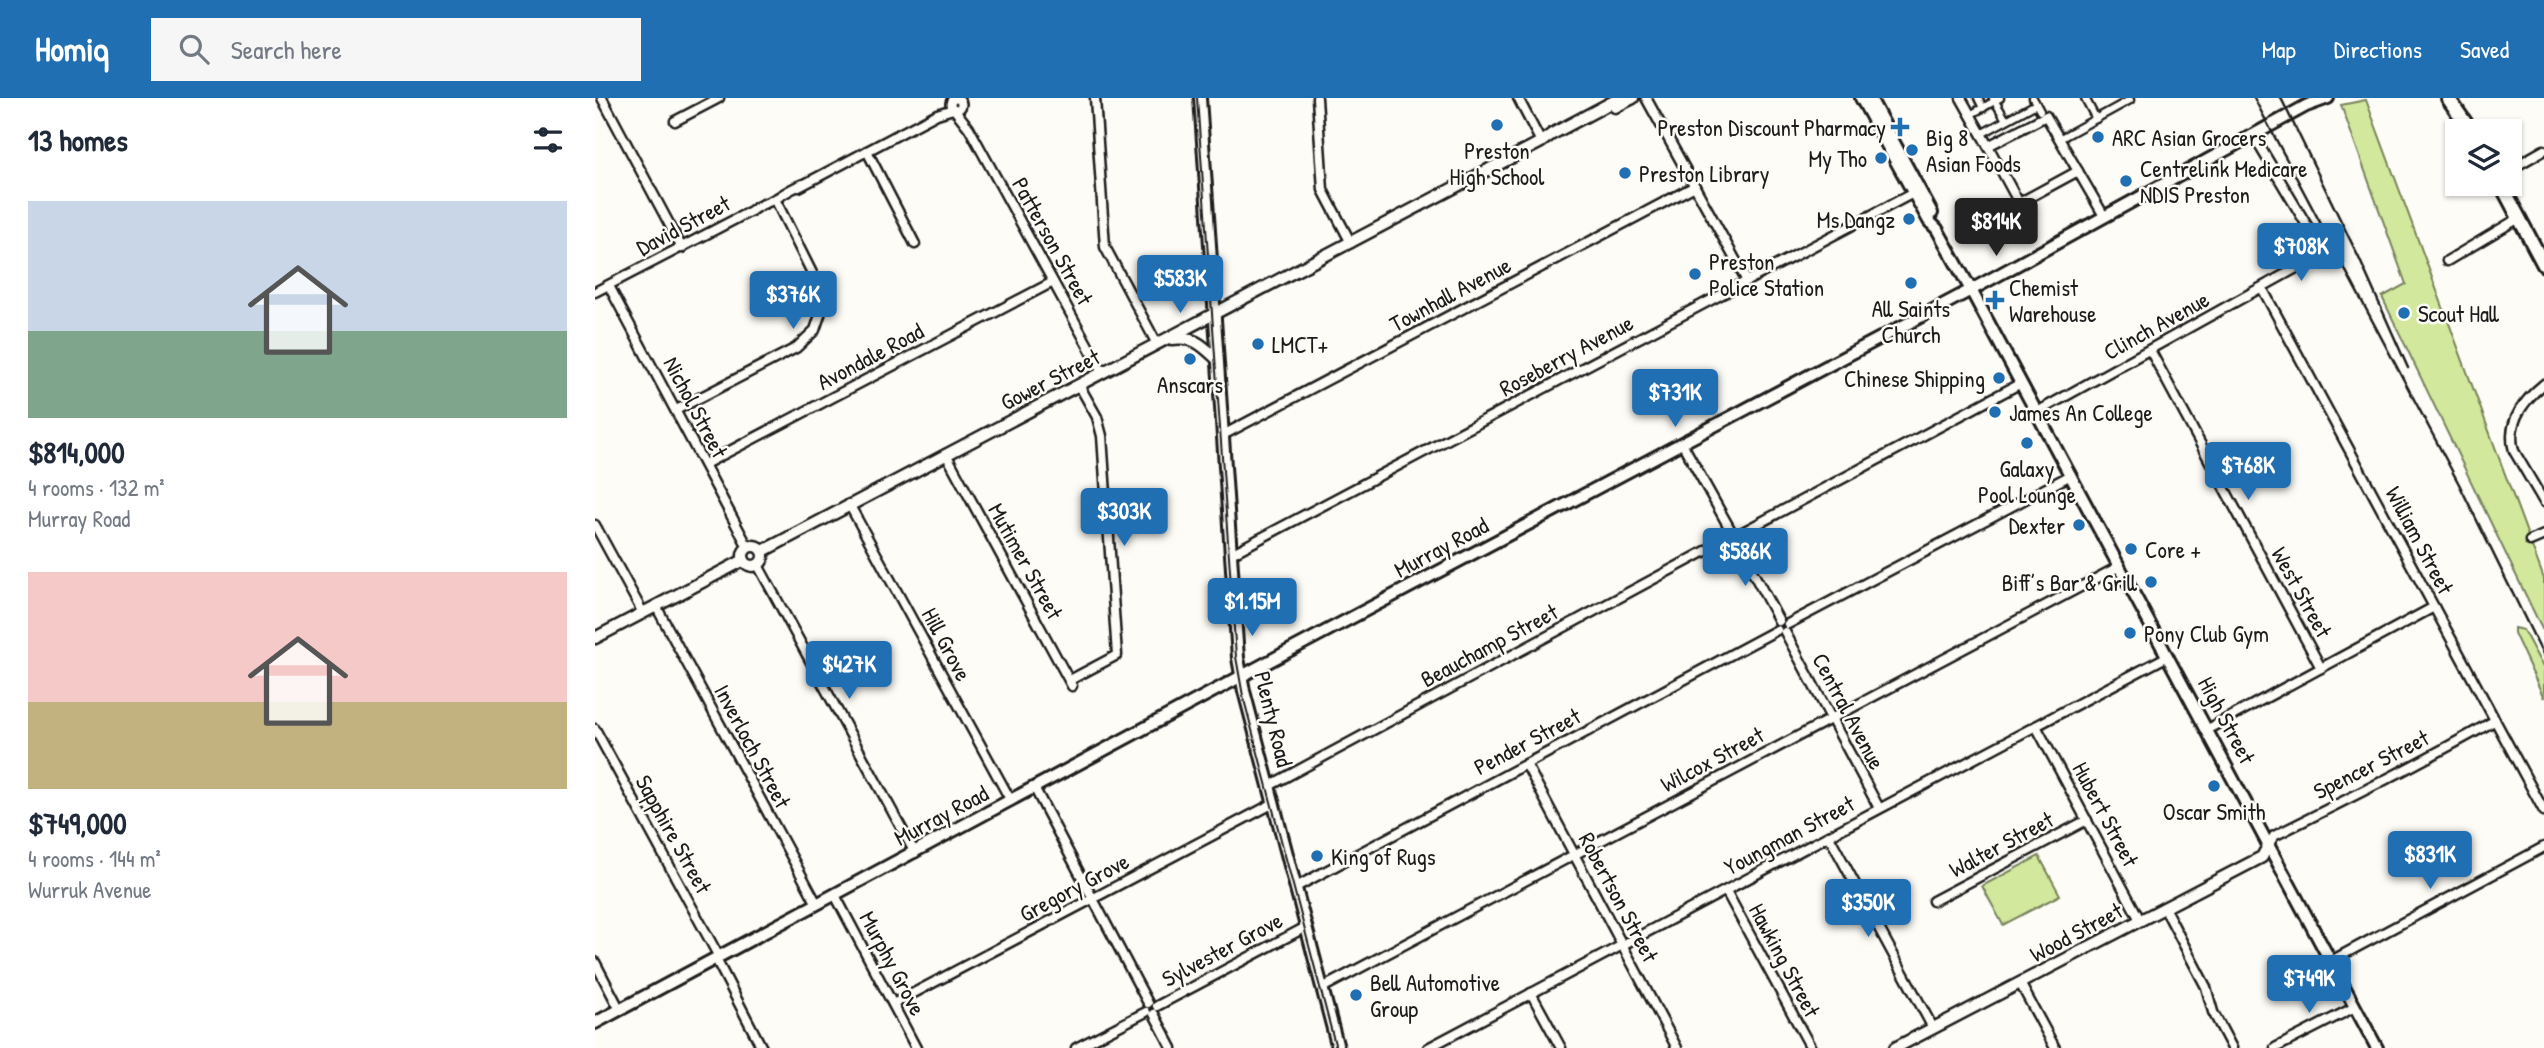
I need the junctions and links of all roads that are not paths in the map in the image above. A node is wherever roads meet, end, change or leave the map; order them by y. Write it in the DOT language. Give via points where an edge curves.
graph roads {
  1 [pos="602,98"];
  2 [pos="719,98"];
  3 [pos="1095,98"];
  4 [pos="1200,98"];
  5 [pos="1317,98"];
  6 [pos="1518,98"];
  7 [pos="1620,98"];
  8 [pos="1633,98"];
  9 [pos="1646,98"];
  10 [pos="1861,98"];
  11 [pos="1870,98"];
  12 [pos="1961,98"];
  13 [pos="1977,98"];
  14 [pos="2085,98"];
  15 [pos="2328,98"];
  16 [pos="2448,98"];
  17 [pos="2459,98"];
  18 [pos="1996,99"];
  19 [pos="2130,100"];
  20 [pos="957,102"];
  21 [pos="2309,102"];
  22 [pos="2036,104"];
  23 [pos="1983,108"];
  24 [pos="1970,115"];
  25 [pos="2096,118"];
  26 [pos="2463,119"];
  27 [pos="2469,119"];
  28 [pos="2006,120"];
  29 [pos="675,121"];
  30 [pos="1981,134"];
  31 [pos="2253,135"];
  32 [pos="2059,139"];
  33 [pos="1541,142"];
  34 [pos="1987,146"];
  35 [pos="2544,150"];
  36 [pos="866,151"];
  37 [pos="2522,163"];
  38 [pos="2078,171"];
  39 [pos="1695,186"];
  40 [pos="1916,191"];
  41 [pos="2507,196"];
  42 [pos="776,201"];
  43 [pos="2104,216"];
  44 [pos="2519,219"];
  45 [pos="1351,243"];
  46 [pos="915,244"];
  47 [pos="682,248"];
  48 [pos="2447,261"];
  49 [pos="2544,265"];
  50 [pos="1747,281"];
  51 [pos="1053,282"];
  52 [pos="609,286"];
  53 [pos="2262,288"];
  54 [pos="1971,290"];
  55 [pos="595,292"];
  56 [pos="1214,314"];
  57 [pos="1161,343"];
  58 [pos="2150,350"];
  59 [pos="1217,359"];
  60 [pos="1103,373"];
  61 [pos="2021,383"];
  62 [pos="2544,383"];
  63 [pos="1079,386"];
  64 [pos="676,410"];
  65 [pos="2037,412"];
  66 [pos="1223,435"];
  67 [pos="1682,443"];
  68 [pos="946,454"];
  69 [pos="705,464"];
  70 [pos="2071,475"];
  71 [pos="2544,502"];
  72 [pos="849,504"];
  73 [pos="595,525"];
  74 [pos="2544,535"];
  75 [pos="1735,538"];
  76 [pos="2530,541"];
  77 [pos="748,547"];
  78 [pos="763,551"];
  79 [pos="1231,554"];
  80 [pos="744,560"];
  81 [pos="758,565"];
  82 [pos="2120,566"];
  83 [pos="656,606"];
  84 [pos="2434,607"];
  85 [pos="643,613"];
  86 [pos="1782,627"];
  87 [pos="595,638"];
  88 [pos="2168,656"];
  89 [pos="2321,668"];
  90 [pos="1241,678"];
  91 [pos="1831,718"];
  92 [pos="2494,720"];
  93 [pos="2036,726"];
  94 [pos="595,729"];
  95 [pos="2208,729"];
  96 [pos="1526,764"];
  97 [pos="1269,786"];
  98 [pos="1035,789"];
  99 [pos="1011,801"];
  100 [pos="1274,803"];
  101 [pos="1879,808"];
  102 [pos="2544,811"];
  103 [pos="2087,820"];
  104 [pos="1829,836"];
  105 [pos="2269,844"];
  106 [pos="2544,848"];
  107 [pos="915,853"];
  108 [pos="1574,854"];
  109 [pos="1296,887"];
  110 [pos="1726,891"];
  111 [pos="835,895"];
  112 [pos="1093,898"];
  113 [pos="1933,901"];
  114 [pos="817,904"];
  115 [pos="2164,908"];
  116 [pos="2140,920"];
  117 [pos="1306,927"];
  118 [pos="1622,945"];
  119 [pos="717,958"];
  120 [pos="2331,961"];
  121 [pos="595,962"];
  122 [pos="2020,983"];
  123 [pos="1322,988"];
  124 [pos="1531,993"];
  125 [pos="893,1004"];
  126 [pos="2355,1007"];
  127 [pos="1151,1009"];
  128 [pos="620,1010"];
  129 [pos="595,1023"];
  130 [pos="1933,1028"];
  131 [pos="1443,1045"];
  132 [pos="762,1048"];
  133 [pos="916,1048"];
  134 [pos="1076,1048"];
  135 [pos="1172,1048"];
  136 [pos="1338,1048"];
  137 [pos="1428,1048"];
  138 [pos="1561,1048"];
  139 [pos="1677,1048"];
  140 [pos="1811,1048"];
  141 [pos="1896,1048"];
  142 [pos="2055,1048"];
  143 [pos="2232,1048"];
  144 [pos="2275,1048"];
  145 [pos="2377,1048"];
  1 -- 47 [label="street"];
  2 -- 29 [label="street"];
  3 -- 57 [label="street" via="1105,247"];
  4 -- 56 [label="main road, Plenty Road"];
  5 -- 45 [label="street" via="1323,190"];
  6 -- 33 [label="street"];
  7 -- 33 [label="street, Gower Street"];
  8 -- 33 [label="street, Gower Street"];
  9 -- 39 [label="street"];
  10 -- 40 [label="main road, High Street"];
  11 -- 40 [label="main road, High Street"];
  12 -- 24 [label="street"];
  13 -- 23 [label="street"];
  14 -- 25 [label="street"];
  15 -- 21 [label="main road, Murray Road"];
  16 -- 26 [label="main road"];
  17 -- 27 [label="main road"];
  18 -- 23 [label="street"];
  18 -- 28 [label="street"];
  19 -- 25 [label="street"];
  20 -- 36 [label="street, David Street"];
  20 -- 51 [label="street, Patterson Street"];
  21 -- 31 [label="main road, Murray Road"];
  22 -- 28 [label="street"];
  23 -- 24 [label="street"];
  24 -- 30 [label="street"];
  25 -- 32 [label="street"];
  28 -- 30 [label="street"];
  30 -- 34 [label="street"];
  31 -- 43 [label="main road, Murray Road"];
  31 -- 53 [label="street, Clinch Avenue" via="2320,248 2316,257"];
  32 -- 34 [label="street" via="2046,116"];
  32 -- 38 [label="street"];
  33 -- 45 [label="street, Gower Street"];
  34 -- 38 [label="street" via="2019,203"];
  35 -- 37 [label="street"];
  36 -- 42 [label="street, David Street" via="785,191"];
  36 -- 46 [label="street"];
  38 -- 43 [label="street"];
  39 -- 50 [label="street"];
  39 -- 66 [label="street, Townhall Avenue"];
  40 -- 50 [label="street, Roseberry Avenue"];
  40 -- 54 [label="main road, High Street"];
  41 -- 44 [label="main road"];
  42 -- 47 [label="street, David Street" via="766,201"];
  42 -- 64 [label="street" via="818,285 822,309 815,330 796,348"];
  43 -- 54 [label="main road, Murray Road"];
  44 -- 48 [label="street"];
  44 -- 49 [label="main road"];
  45 -- 56 [label="street, Gower Street"];
  47 -- 52 [label="street, David Street"];
  50 -- 79 [label="street, Roseberry Avenue"];
  51 -- 60 [label="street, Patterson Street"];
  51 -- 69 [label="street, Avondale Road"];
  52 -- 55 [label="street, David Street"];
  52 -- 64 [label="street, Nichol Street"];
  53 -- 58 [label="street, Clinch Avenue"];
  53 -- 84 [label="street, William Street"];
  54 -- 61 [label="main road, High Street"];
  54 -- 67 [label="main road, Murray Road"];
  56 -- 57 [label="street, Gower Street"];
  56 -- 59 [label="main road, Plenty Road"];
  57 -- 59 [label="street" via="1193,340"];
  57 -- 60 [label="street, Gower Street"];
  58 -- 65 [label="street, Clinch Avenue"];
  58 -- 89 [label="street, West Street"];
  59 -- 66 [label="main road, Plenty Road"];
  60 -- 63 [label="street, Gower Street"];
  61 -- 65 [label="main road, High Street"];
  61 -- 75 [label="street, Beauchamp Street"];
  62 -- 71 [label="street" via="2518,411 2511,442"];
  63 -- 68 [label="street, Gower Street"];
  63 -- 68 [label="street, Mutimer Street" via="1102,436 1117,655 1071,683"];
  64 -- 69 [label="street, Nichol Street"];
  65 -- 70 [label="main road, High Street"];
  66 -- 79 [label="main road, Plenty Road"];
  67 -- 75 [label="street" via="1730,529 1737,529"];
  67 -- 90 [label="main road, Murray Road"];
  68 -- 72 [label="street, Gower Street"];
  69 -- 77 [label="street, Nichol Street"];
  70 -- 82 [label="main road, High Street"];
  70 -- 86 [label="street, Pender Street"];
  72 -- 78 [label="street, Gower Street"];
  72 -- 99 [label="street, Hill Grove"];
  73 -- 85 [label="street"];
  74 -- 76 [label="street"];
  75 -- 86 [label="street, Central Avenue"];
  75 -- 97 [label="street, Beauchamp Street"];
  77 -- 78 [label="street"];
  77 -- 80 [label="street"];
  78 -- 81 [label="street"];
  79 -- 90 [label="main road, Plenty Road"];
  80 -- 81 [label="street"];
  80 -- 83 [label="street"];
  81 -- 107 [label="street"];
  82 -- 88 [label="main road, High Street"];
  82 -- 91 [label="street, Wilcox Street"];
  83 -- 85 [label="street"];
  83 -- 114 [label="street, Inverloch Street"];
  84 -- 89 [label="street"];
  84 -- 92 [label="street, William Street"];
  85 -- 87 [label="street"];
  86 -- 91 [label="street, Central Avenue"];
  86 -- 96 [label="street, Pender Street"];
  88 -- 93 [label="street, Youngman Street"];
  88 -- 95 [label="main road, High Street"];
  89 -- 95 [label="street"];
  90 -- 97 [label="main road, Plenty Road"];
  90 -- 98 [label="main road, Murray Road"];
  91 -- 101 [label="street, Central Avenue"];
  91 -- 108 [label="street, Wilcox Street"];
  92 -- 102 [label="street, William Street"];
  92 -- 105 [label="street, Spencer Street" via="2274,836"];
  93 -- 101 [label="street, Youngman Street"];
  93 -- 103 [label="street, Hubert Street"];
  94 -- 119 [label="street, Sapphire Street"];
  95 -- 105 [label="main road, High Street"];
  96 -- 108 [label="street, Robertson Street"];
  96 -- 109 [label="street, Pender Street"];
  97 -- 100 [label="main road, Plenty Road"];
  98 -- 99 [label="main road, Murray Road"];
  98 -- 112 [label="street"];
  99 -- 107 [label="main road, Murray Road"];
  100 -- 109 [label="main road, Plenty Road"];
  100 -- 112 [label="street, Gregory Grove"];
  101 -- 104 [label="street, Youngman Street"];
  103 -- 113 [label="street, Walter Street"];
  103 -- 116 [label="street, Hubert Street"];
  104 -- 110 [label="street, Youngman Street"];
  104 -- 130 [label="street"];
  105 -- 115 [label="street, Wood Street" via="2262,857"];
  105 -- 120 [label="main road, High Street"];
  106 -- 120 [label="street"];
  107 -- 111 [label="main road, Murray Road"];
  108 -- 118 [label="street, Robertson Street"];
  108 -- 123 [label="street, Wilcox Street"];
  109 -- 117 [label="main road, Plenty Road"];
  110 -- 118 [label="street, Youngman Street"];
  110 -- 140 [label="street, Hawking Street"];
  111 -- 114 [label="main road, Murray Road"];
  111 -- 125 [label="street, Murphy Grove"];
  112 -- 125 [label="street, Gregory Grove"];
  112 -- 127 [label="street"];
  114 -- 119 [label="main road, Murray Road"];
  115 -- 116 [label="street, Wood Street"];
  115 -- 143 [label="street"];
  116 -- 122 [label="street, Wood Street"];
  117 -- 123 [label="main road, Plenty Road"];
  117 -- 127 [label="street, Sylvester Grove"];
  118 -- 124 [label="street, Youngman Street"];
  118 -- 139 [label="street, Robertson Street"];
  119 -- 128 [label="main road, Murray Road"];
  119 -- 132 [label="street, Sapphire Street"];
  120 -- 126 [label="main road, High Street"];
  121 -- 128 [label="street"];
  122 -- 130 [label="street, Wood Street"];
  122 -- 142 [label="street"];
  123 -- 136 [label="main road, Plenty Road"];
  124 -- 131 [label="street, Youngman Street"];
  124 -- 138 [label="street"];
  125 -- 133 [label="street, Murphy Grove"];
  126 -- 144 [label="street"];
  126 -- 145 [label="main road, High Street"];
  127 -- 134 [label="street, Sylvester Grove"];
  127 -- 135 [label="street"];
  128 -- 129 [label="main road, Murray Road"];
  130 -- 141 [label="street, Wood Street"];
  131 -- 137 [label="street, Youngman Street"];
}
